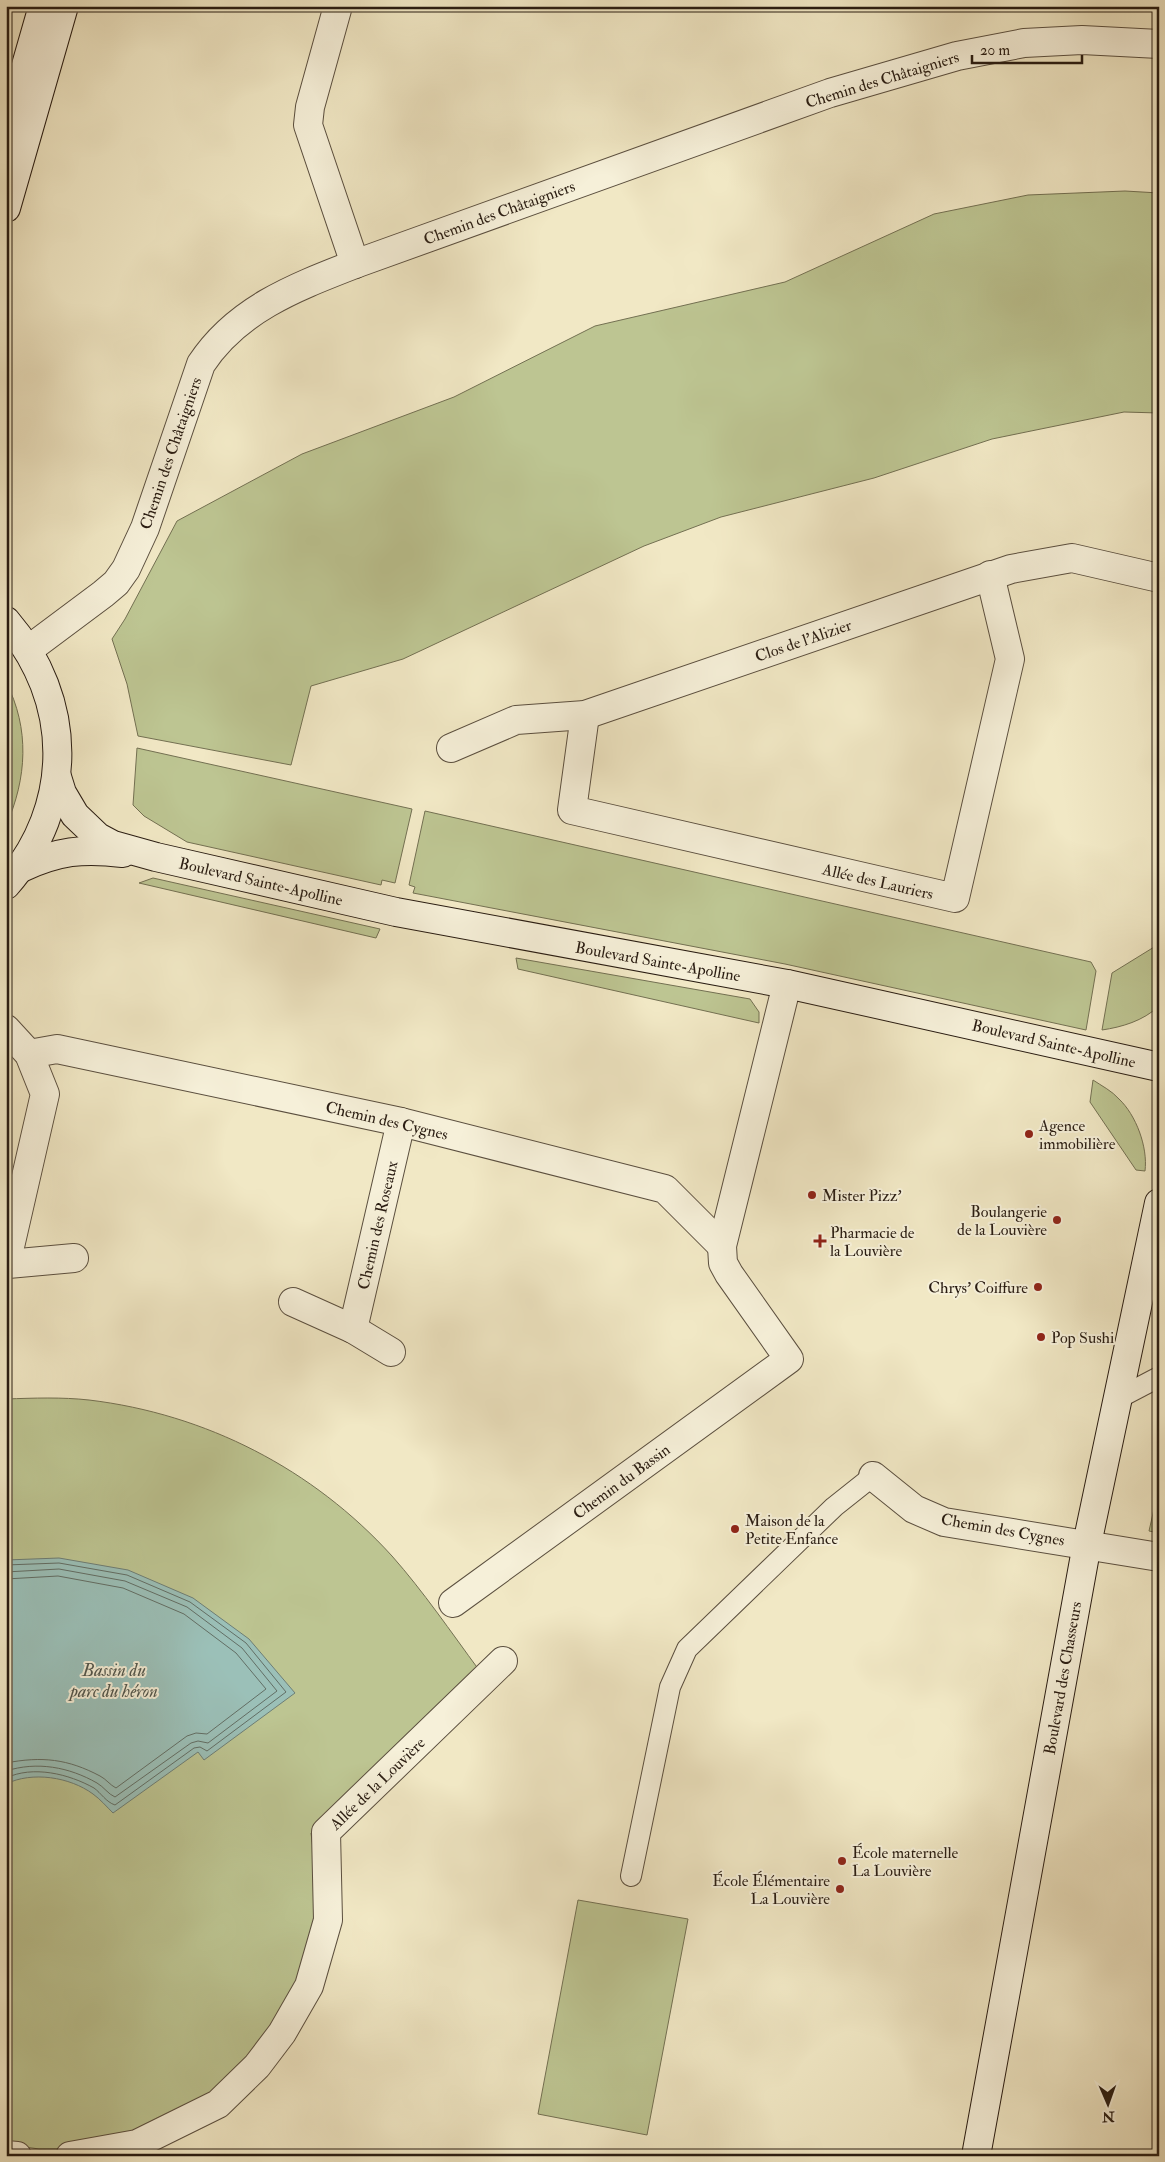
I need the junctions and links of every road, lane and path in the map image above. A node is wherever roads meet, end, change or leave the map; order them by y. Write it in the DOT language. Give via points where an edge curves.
graph roads {
  1 [pos="43,6"];
  2 [pos="64,6"];
  3 [pos="338,6"];
  4 [pos="1159,44"];
  5 [pos="6,135"];
  6 [pos="6,208"];
  7 [pos="355,264"];
  8 [pos="990,575"];
  9 [pos="1159,578"];
  10 [pos="6,621"];
  11 [pos="28,650"];
  12 [pos="585,715"];
  13 [pos="451,748"];
  14 [pos="57,777"];
  15 [pos="156,857"];
  16 [pos="14,877"];
  17 [pos="787,984"];
  18 [pos="6,1029"];
  19 [pos="28,1054"];
  20 [pos="1159,1067"];
  21 [pos="401,1122"];
  22 [pos="1158,1210"];
  23 [pos="722,1246"];
  24 [pos="74,1258"];
  25 [pos="7,1264"];
  26 [pos="293,1302"];
  27 [pos="354,1329"];
  28 [pos="390,1352"];
  29 [pos="1159,1378"];
  30 [pos="1117,1399"];
  31 [pos="873,1476"];
  32 [pos="1087,1544"];
  33 [pos="1159,1556"];
  34 [pos="453,1603"];
  35 [pos="503,1661"];
  36 [pos="631,1876"];
  37 [pos="6,2155"];
  38 [pos="17,2156"];
  39 [pos="70,2156"];
  40 [pos="976,2156"];
  1 -- 5 [label="street"];
  2 -- 6 [label="street"];
  3 -- 7 [label="street" via="308,124"];
  4 -- 7 [label="street, Chemin des Châtaigniers" via="1082,40 1039,42 957,56 830,93"];
  7 -- 11 [label="street, Chemin des Châtaigniers" via="263,304 243,318 210,350 201,364 145,528 126,569 103,594"];
  8 -- 9 [label="street, Clos de l'Alizier" via="1072,558"];
  8 -- 12 [label="street, Clos de l'Alizier"];
  8 -- 12 [label="street, Allée des Lauriers" via="1010,659 955,898 572,810"];
  10 -- 11 [label="street"];
  11 -- 14 [label="street" via="43,677 51,701 56,726"];
  12 -- 13 [label="street, Clos de l'Alizier" via="516,720"];
  14 -- 15 [label="street, Boulevard Sainte-Apolline" via="62,793 76,815 98,837 113,845"];
  14 -- 16 [label="street" via="50,809 38,840"];
  15 -- 16 [label="street, Boulevard Sainte-Apolline" via="73,851 54,854"];
  15 -- 17 [label="street, Boulevard Sainte-Apolline" via="396,912"];
  17 -- 20 [label="street, Boulevard Sainte-Apolline"];
  17 -- 23 [label="street"];
  18 -- 19 [label="street"];
  19 -- 21 [label="street, Chemin des Cygnes" via="57,1049"];
  19 -- 25 [label="street" via="45,1094"];
  21 -- 23 [label="street, Chemin des Cygnes" via="665,1189"];
  21 -- 27 [label="street, Chemin des Roseaux"];
  22 -- 30 [label="street, Boulevard des Chasseurs"];
  23 -- 34 [label="street, Chemin du Bassin" via="723,1263 729,1274 789,1359"];
  24 -- 25 [label="street"];
  26 -- 27 [label="street"];
  27 -- 28 [label="street"];
  29 -- 30 [label="lane"];
  30 -- 32 [label="street, Boulevard des Chasseurs"];
  31 -- 32 [label="street, Chemin des Cygnes" via="914,1509 944,1522"];
  31 -- 36 [label="lane" via="834,1507 687,1649 670,1687"];
  32 -- 33 [label="street, Chemin des Cygnes"];
  32 -- 40 [label="street, Boulevard des Chasseurs"];
  35 -- 39 [label="street, Allée de la Louvière" via="326,1832 328,1920 309,1986 282,2033 257,2066 218,2104 137,2144"];
  37 -- 38 [label="street"];
}
